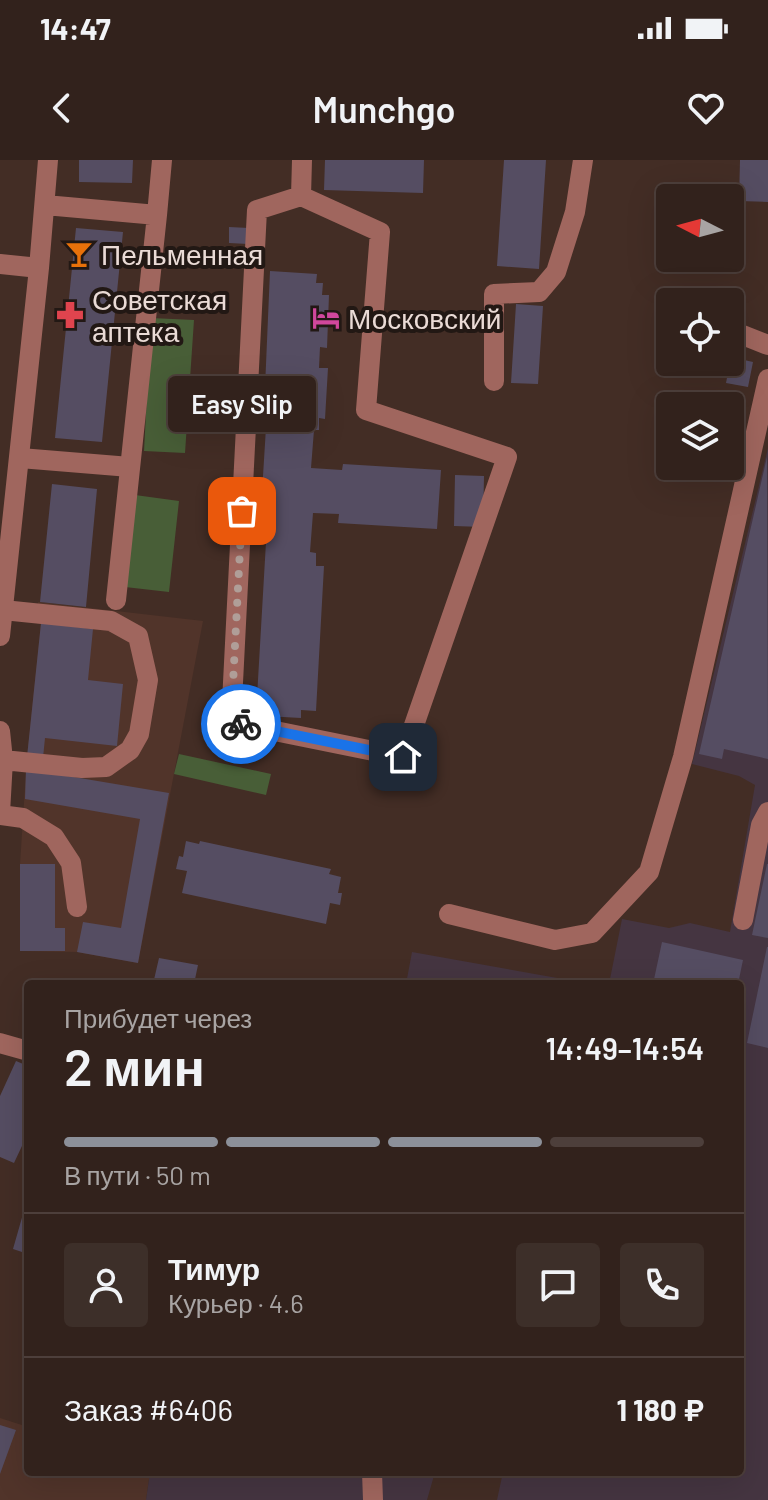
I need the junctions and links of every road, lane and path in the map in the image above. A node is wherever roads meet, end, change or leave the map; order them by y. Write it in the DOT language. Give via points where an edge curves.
graph roads {
  1 [pos="48,160"];
  2 [pos="162,160"];
  3 [pos="302,160"];
  4 [pos="583,160"];
  5 [pos="301,196"];
  6 [pos="45,205"];
  7 [pos="157,215"];
  8 [pos="0,264"];
  9 [pos="39,268"];
  10 [pos="744,336"];
  11 [pos="768,345"];
  12 [pos="494,381"];
  13 [pos="768,383"];
  14 [pos="20,458"];
  15 [pos="130,467"];
  16 [pos="4,561"];
  17 [pos="116,600"];
  18 [pos="3,610"];
  19 [pos="0,636"];
  20 [pos="0,731"];
  21 [pos="3,760"];
  22 [pos="768,812"];
  23 [pos="0,814"];
  24 [pos="77,907"];
  25 [pos="449,914"];
  26 [pos="743,920"];
  27 [pos="0,1043"];
  28 [pos="24,1050"];
  29 [pos="372,1476"];
  30 [pos="373,1500"];
  1 -- 6 [label="street"];
  2 -- 7 [label="street"];
  3 -- 5 [label="street"];
  4 -- 12 [label="street" via="575,212 556,272 539,292 494,294"];
  5 -- 5 [label="street" via="380,232 366,410 507,457 403,757 231,722 257,210"];
  6 -- 7 [label="street"];
  6 -- 9 [label="street"];
  7 -- 15 [label="street"];
  8 -- 9 [label="street"];
  9 -- 14 [label="street"];
  10 -- 11 [label="street"];
  13 -- 25 [label="street" via="683,757 649,872 592,933 555,940"];
  14 -- 15 [label="street"];
  14 -- 16 [label="street"];
  15 -- 17 [label="street"];
  16 -- 18 [label="street"];
  18 -- 19 [label="street"];
  18 -- 21 [label="street" via="111,621 138,636 148,680 139,734 130,750 106,767"];
  20 -- 21 [label="street"];
  21 -- 23 [label="street"];
  22 -- 26 [label="street"];
  23 -- 24 [label="street" via="23,818 54,837 71,863"];
  27 -- 28 [label="street"];
  29 -- 30 [label="street"];
}
